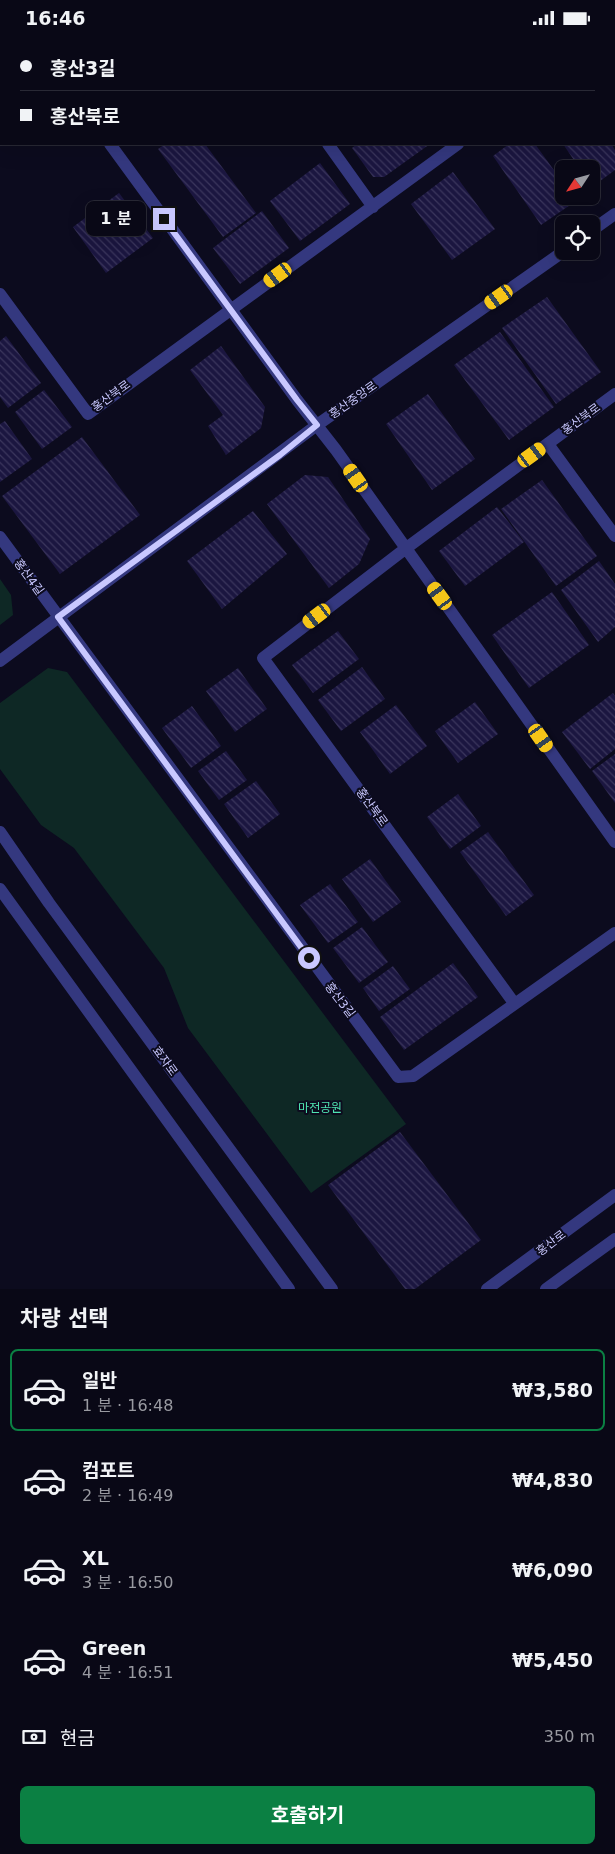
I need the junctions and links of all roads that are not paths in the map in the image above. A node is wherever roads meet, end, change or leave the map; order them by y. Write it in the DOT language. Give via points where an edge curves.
graph roads {
  1 [pos="111,145"];
  2 [pos="329,145"];
  3 [pos="457,145"];
  4 [pos="373,207"];
  5 [pos="615,214"];
  6 [pos="600,225"];
  7 [pos="555,257"];
  8 [pos="0,294"];
  9 [pos="230,310"];
  10 [pos="615,394"];
  11 [pos="317,425"];
  12 [pos="548,444"];
  13 [pos="615,536"];
  14 [pos="0,537"];
  15 [pos="406,549"];
  16 [pos="58,617"];
  17 [pos="0,661"];
  18 [pos="0,832"];
  19 [pos="615,841"];
  20 [pos="0,889"];
  21 [pos="615,933"];
  22 [pos="514,1003"];
  23 [pos="615,1195"];
  24 [pos="615,1239"];
  25 [pos="289,1289"];
  26 [pos="332,1289"];
  27 [pos="487,1289"];
  28 [pos="546,1289"];
  1 -- 9 [label="street"];
  2 -- 4 [label="street"];
  3 -- 4 [label="street, 홍산북로"];
  4 -- 9 [label="street, 홍산북로"];
  5 -- 6 [label="street"];
  7 -- 11 [label="street, 홍산중앙로"];
  8 -- 9 [label="street, 홍산북로" via="88,414"];
  9 -- 11 [label="street"];
  10 -- 12 [label="street, 홍산북로"];
  11 -- 15 [label="street"];
  11 -- 16 [label="street, 홍산중앙로"];
  12 -- 13 [label="street"];
  12 -- 15 [label="street, 홍산북로"];
  14 -- 16 [label="street, 홍산4길"];
  15 -- 19 [label="street"];
  15 -- 22 [label="street, 홍산북로" via="263,657"];
  16 -- 17 [label="street, 홍산중앙로"];
  16 -- 22 [label="street, 홍산3길" via="398,1077 413,1076"];
  18 -- 26 [label="street, 효자로"];
  20 -- 25 [label="street"];
  21 -- 22 [label="street"];
  23 -- 27 [label="street, 홍산로"];
  24 -- 28 [label="street"];
}
